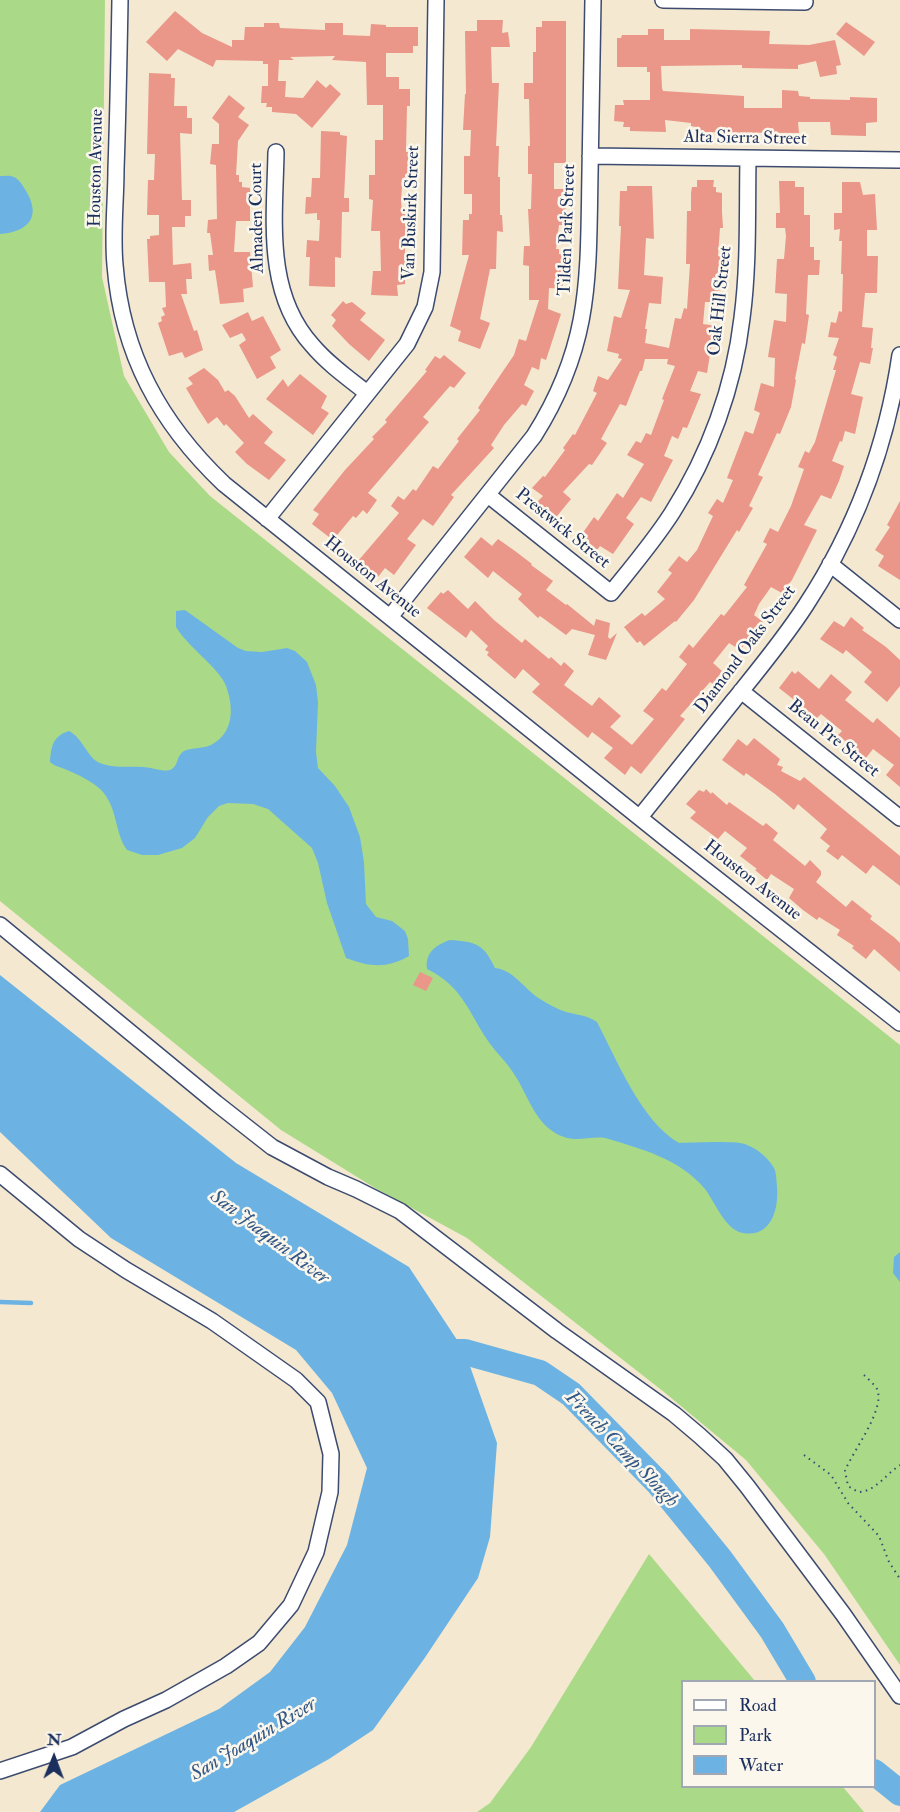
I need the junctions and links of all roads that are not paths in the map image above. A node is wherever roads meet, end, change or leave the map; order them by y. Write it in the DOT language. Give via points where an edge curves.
graph roads {
  1 [pos="120,0"];
  2 [pos="436,0"];
  3 [pos="593,0"];
  4 [pos="663,0"];
  5 [pos="805,2"];
  6 [pos="276,152"];
  7 [pos="590,156"];
  8 [pos="748,159"];
  9 [pos="900,160"];
  10 [pos="900,356"];
  11 [pos="368,393"];
  12 [pos="488,495"];
  13 [pos="267,519"];
  14 [pos="830,564"];
  15 [pos="611,593"];
  16 [pos="390,617"];
  17 [pos="900,620"];
  18 [pos="741,691"];
  19 [pos="640,818"];
  20 [pos="900,818"];
  21 [pos="0,925"];
  22 [pos="900,1023"];
  23 [pos="0,1174"];
  24 [pos="900,1696"];
  25 [pos="0,1771"];
  1 -- 13 [label="street, Houston Avenue" via="114,254 126,330 149,388 182,441 224,484"];
  2 -- 11 [label="street, Van Buskirk Street" via="432,272 418,323 407,344"];
  3 -- 7 [label="street, Tilden Park Street"];
  4 -- 5 [label="street"];
  6 -- 11 [label="street, Almaden Court" via="275,259 285,301 310,344"];
  7 -- 8 [label="street, Alta Sierra Street"];
  7 -- 12 [label="street, Tilden Park Street" via="588,277 574,353 548,413"];
  8 -- 9 [label="street, Alta Sierra Street"];
  8 -- 15 [label="street, Oak Hill Street" via="745,296 734,365 723,403 710,440 681,498"];
  10 -- 14 [label="street, Diamond Oaks Street" via="876,459"];
  11 -- 13 [label="street, Van Buskirk Street"];
  12 -- 15 [label="street, Prestwick Street"];
  12 -- 16 [label="street, Tilden Park Street"];
  13 -- 16 [label="street, Houston Avenue"];
  14 -- 17 [label="street"];
  14 -- 18 [label="street, Diamond Oaks Street" via="784,637"];
  16 -- 19 [label="street, Houston Avenue"];
  18 -- 19 [label="street, Diamond Oaks Street"];
  18 -- 20 [label="street, Beau Pre Street"];
  19 -- 22 [label="street, Houston Avenue"];
  21 -- 24 [label="street" via="272,1147 400,1211 700,1436 747,1486"];
  23 -- 25 [label="street" via="79,1239 212,1321 297,1380 318,1402 331,1454 330,1492 316,1552 291,1605 259,1643 166,1700 72,1747"];
}
